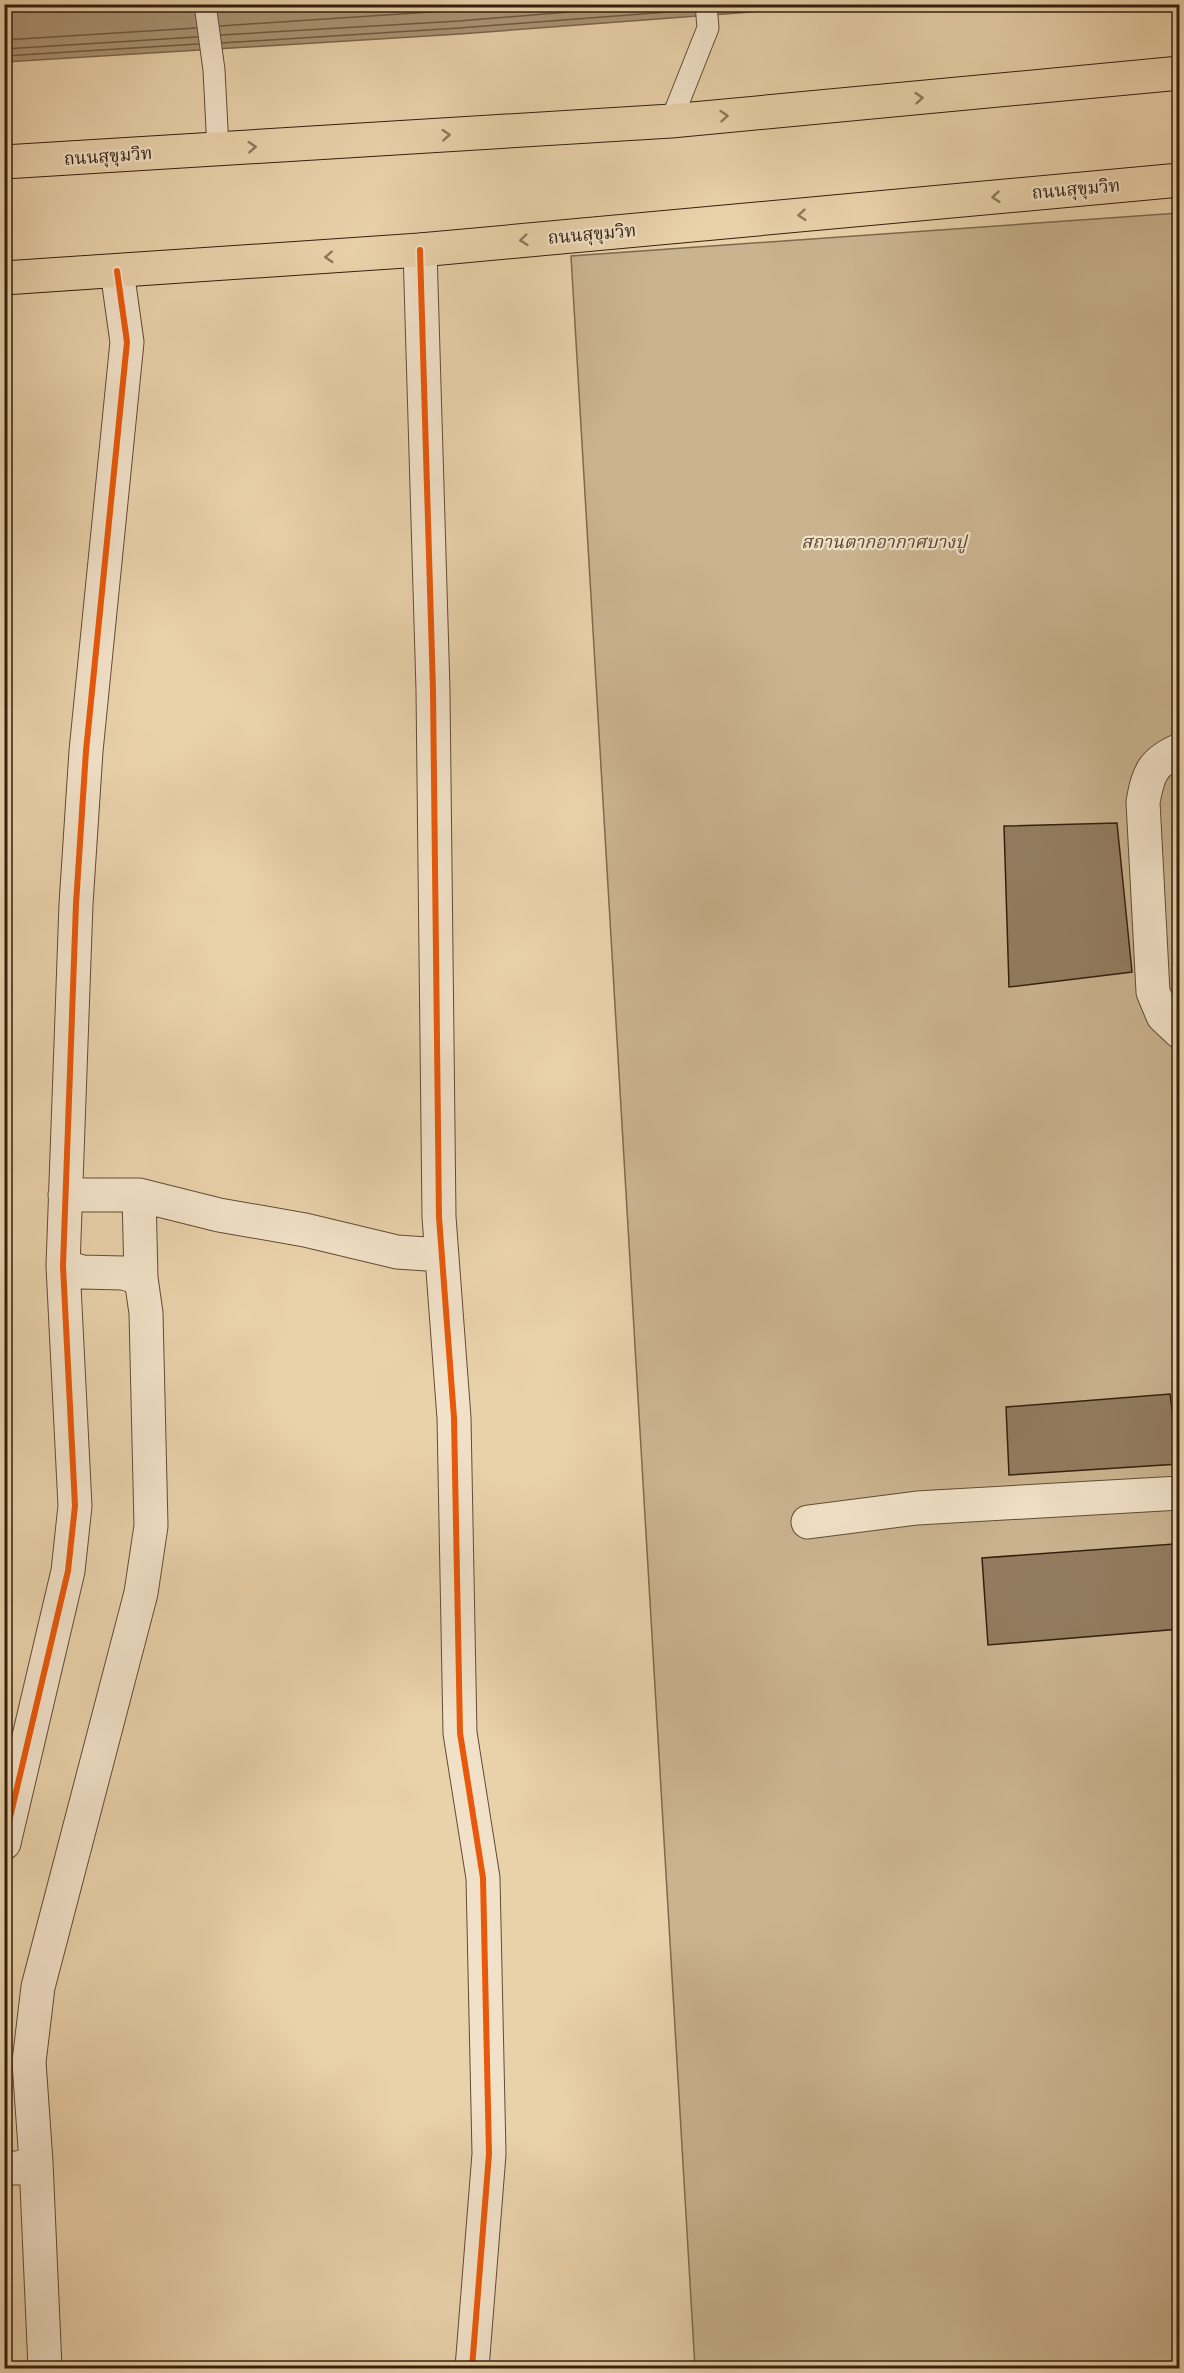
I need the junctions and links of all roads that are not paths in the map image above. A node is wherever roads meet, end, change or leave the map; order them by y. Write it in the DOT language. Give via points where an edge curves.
graph roads {
  1 [pos="205,4"];
  2 [pos="706,4"];
  3 [pos="1179,73"];
  4 [pos="671,121"];
  5 [pos="218,149"];
  6 [pos="4,162"];
  7 [pos="1179,180"];
  8 [pos="420,250"];
  9 [pos="117,271"];
  10 [pos="4,278"];
  11 [pos="1179,750"];
  12 [pos="1179,1032"];
  13 [pos="65,1195"];
  14 [pos="139,1195"];
  15 [pos="442,1255"];
  16 [pos="72,1269"];
  17 [pos="132,1275"];
  18 [pos="1179,1492"];
  19 [pos="808,1522"];
  20 [pos="4,1843"];
  21 [pos="20,2166"];
  22 [pos="45,2368"];
  23 [pos="472,2368"];
  1 -- 5 [label="lane"];
  2 -- 4 [label="lane" via="708,28"];
  4 -- 3 [label="highway, ถนนสุขุมวิท, one-way"];
  5 -- 4 [label="highway, ถนนสุขุมวิท, one-way"];
  5 -- 6 [label="highway, ถนนสุขุมวิท"];
  7 -- 8 [label="highway, ถนนสุขุมวิท, one-way"];
  8 -- 9 [label="highway, ถนนสุขุมวิท, one-way"];
  8 -- 15 [label="street" via="433,690"];
  9 -- 10 [label="highway, ถนนสุขุมวิท"];
  9 -- 13 [label="street" via="127,342 85,774"];
  11 -- 12 [label="street" via="1164,757 1147,776 1143,802 1153,992 1162,1016"];
  13 -- 14 [label="street"];
  13 -- 16 [label="street"];
  14 -- 15 [label="street" via="397,1252"];
  14 -- 17 [label="street"];
  15 -- 23 [label="street" via="454,1419 460,1733 483,1878 489,2154"];
  16 -- 17 [label="street"];
  16 -- 20 [label="street" via="72,1538 68,1571"];
  17 -- 21 [label="street" via="146,1313 151,1526 141,1593 38,1987"];
  18 -- 19 [label="street" via="917,1508"];
  21 -- 22 [label="street"];
}
